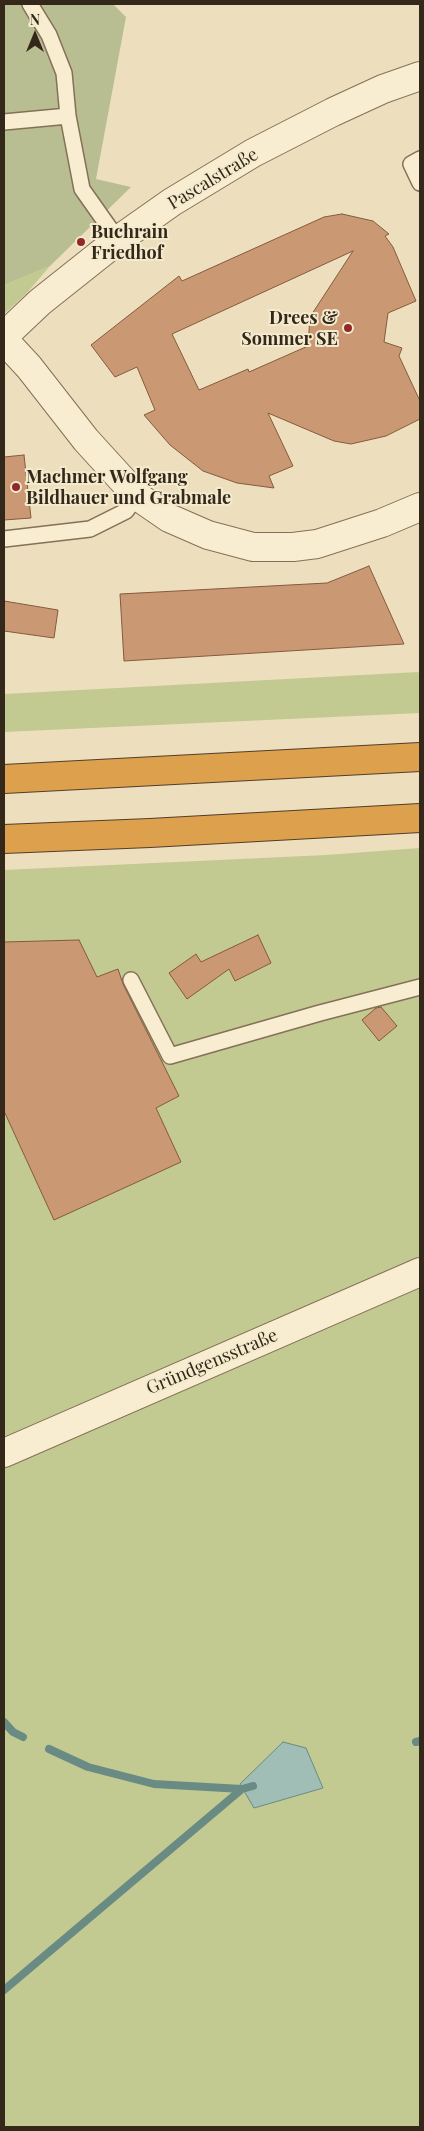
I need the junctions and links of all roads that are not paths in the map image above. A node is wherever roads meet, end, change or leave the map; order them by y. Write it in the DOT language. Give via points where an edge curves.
graph roads {
  1 [pos="30,4"];
  2 [pos="420,76"];
  3 [pos="68,116"];
  4 [pos="4,122"];
  5 [pos="420,159"];
  6 [pos="420,183"];
  7 [pos="118,240"];
  8 [pos="4,338"];
  9 [pos="137,496"];
  10 [pos="420,507"];
  11 [pos="4,539"];
  12 [pos="420,757"];
  13 [pos="4,779"];
  14 [pos="420,818"];
  15 [pos="4,839"];
  16 [pos="131,980"];
  17 [pos="420,987"];
  18 [pos="420,1272"];
  19 [pos="4,1453"];
  1 -- 3 [label="lane" via="49,36 64,73"];
  2 -- 7 [label="street, Pascalstraße" via="382,89 253,153 172,202"];
  3 -- 4 [label="lane"];
  3 -- 7 [label="lane" via="82,189"];
  5 -- 6 [label="lane" via="411,164"];
  7 -- 8 [label="street, Pascalstraße" via="40,302"];
  8 -- 9 [label="street" via="86,440"];
  9 -- 10 [label="street" via="169,518 200,532 253,547 318,544"];
  9 -- 11 [label="lane" via="126,511 90,528"];
  12 -- 13 [label="highway"];
  14 -- 15 [label="highway"];
  16 -- 17 [label="lane" via="170,1056"];
  18 -- 19 [label="street, Gründgensstraße"];
}
